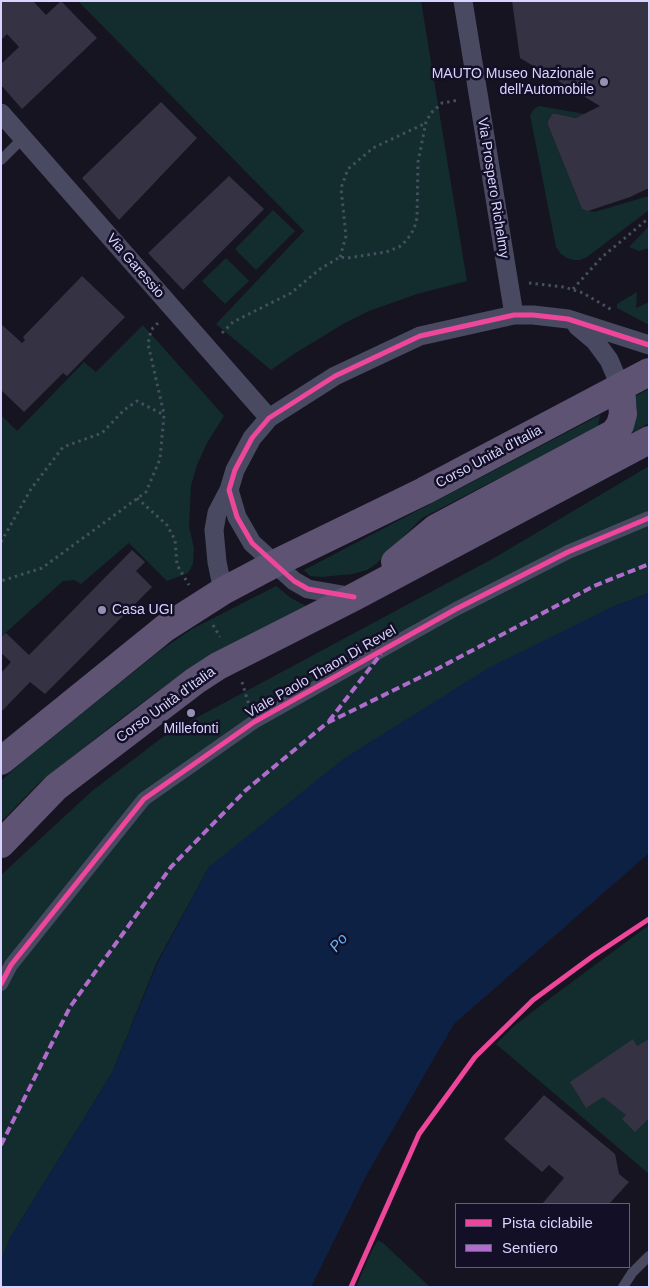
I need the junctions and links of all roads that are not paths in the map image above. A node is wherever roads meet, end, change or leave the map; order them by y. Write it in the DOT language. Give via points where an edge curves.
graph roads {
  1 [pos="463,1"];
  2 [pos="1,113"];
  3 [pos="23,138"];
  4 [pos="1,160"];
  5 [pos="514,315"];
  6 [pos="568,319"];
  7 [pos="649,345"];
  8 [pos="649,372"];
  9 [pos="621,388"];
  10 [pos="269,418"];
  11 [pos="649,440"];
  12 [pos="229,490"];
  13 [pos="649,518"];
  14 [pos="274,564"];
  15 [pos="223,592"];
  16 [pos="354,597"];
  17 [pos="1,761"];
  18 [pos="1,844"];
  19 [pos="1,984"];
  20 [pos="649,1256"];
  21 [pos="623,1287"];
  1 -- 5 [label="street, Via Prospero Richelmy"];
  2 -- 3 [label="street, Via Garessio"];
  3 -- 4 [label="lane"];
  3 -- 10 [label="street, Via Garessio"];
  5 -- 6 [label="street"];
  5 -- 10 [label="street" via="420,336 335,376"];
  6 -- 7 [label="street"];
  6 -- 9 [label="street" via="595,341 609,360"];
  8 -- 9 [label="main road, Corso Unità d'Italia"];
  9 -- 14 [label="main road, Corso Unità d'Italia" via="424,491"];
  9 -- 16 [label="main road" via="623,414 614,433 436,528"];
  10 -- 12 [label="street" via="252,438 235,470"];
  11 -- 16 [label="main road, Corso Unità d'Italia"];
  12 -- 14 [label="street" via="237,517 252,543"];
  12 -- 15 [label="street" via="217,513 214,530"];
  13 -- 19 [label="street, Viale Paolo Thaon Di Revel" via="568,552 456,609 254,722 144,799 11,965"];
  14 -- 15 [label="main road, Corso Unità d'Italia"];
  14 -- 16 [label="street" via="308,590"];
  15 -- 17 [label="main road, Corso Unità d'Italia" via="165,628"];
  16 -- 18 [label="main road, Corso Unità d'Italia" via="218,666 195,681 56,787"];
  20 -- 21 [label="lane"];
}
